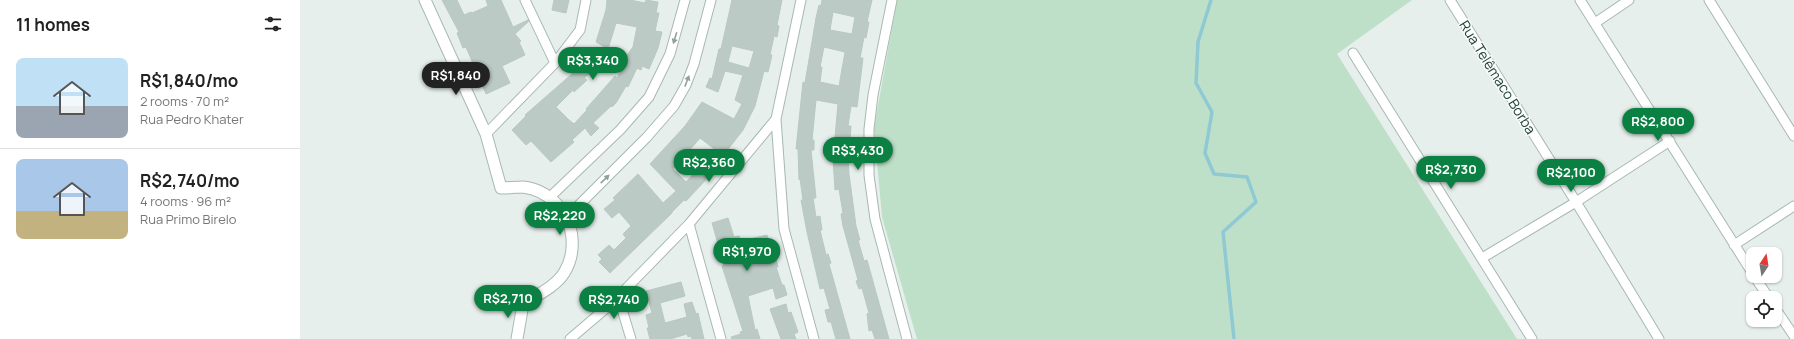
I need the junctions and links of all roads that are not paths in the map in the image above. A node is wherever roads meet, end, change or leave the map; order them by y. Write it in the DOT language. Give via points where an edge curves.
graph roads {
  1 [pos="425,0"];
  2 [pos="525,0"];
  3 [pos="586,0"];
  4 [pos="685,0"];
  5 [pos="711,0"];
  6 [pos="801,0"];
  7 [pos="892,0"];
  8 [pos="1450,0"];
  9 [pos="1580,0"];
  10 [pos="1629,0"];
  11 [pos="1710,0"];
  12 [pos="1595,23"];
  13 [pos="1353,53"];
  14 [pos="556,63"];
  15 [pos="776,119"];
  16 [pos="486,134"];
  17 [pos="1794,136"];
  18 [pos="1670,141"];
  19 [pos="549,198"];
  20 [pos="1576,202"];
  21 [pos="1794,206"];
  22 [pos="567,217"];
  23 [pos="689,224"];
  24 [pos="1734,245"];
  25 [pos="1482,258"];
  26 [pos="1746,263"];
  27 [pos="618,296"];
  28 [pos="1782,318"];
  29 [pos="1794,336"];
  30 [pos="517,339"];
  31 [pos="570,339"];
  32 [pos="631,339"];
  33 [pos="721,339"];
  34 [pos="814,339"];
  35 [pos="907,339"];
  36 [pos="1532,339"];
  37 [pos="1659,339"];
  1 -- 16 [label="street"];
  2 -- 14 [label="street"];
  3 -- 14 [label="street" via="580,30"];
  4 -- 19 [label="street, one-way" via="670,54 649,98 620,130"];
  22 -- 5 [label="street, one-way" via="647,138 674,106 686,86 694,64"];
  6 -- 15 [label="street"];
  7 -- 35 [label="street" via="873,95 869,129 869,175 875,219"];
  8 -- 20 [label="street, Rua Telêmaco Borba"];
  9 -- 12 [label="street"];
  10 -- 12 [label="street"];
  11 -- 17 [label="street"];
  12 -- 18 [label="street"];
  13 -- 25 [label="street"];
  14 -- 16 [label="street"];
  15 -- 23 [label="street"];
  15 -- 34 [label="street" via="784,229"];
  16 -- 19 [label="street" via="501,188 523,187"];
  18 -- 20 [label="street"];
  18 -- 24 [label="street"];
  19 -- 22 [label="street" via="559,205"];
  20 -- 25 [label="street"];
  20 -- 37 [label="street, Rua Telêmaco Borba"];
  21 -- 24 [label="street"];
  22 -- 30 [label="street" via="572,241 568,266 557,281 523,304"];
  23 -- 27 [label="street"];
  23 -- 33 [label="street"];
  24 -- 26 [label="street"];
  25 -- 36 [label="street"];
  27 -- 31 [label="street"];
  27 -- 32 [label="street"];
  28 -- 29 [label="street"];
}
